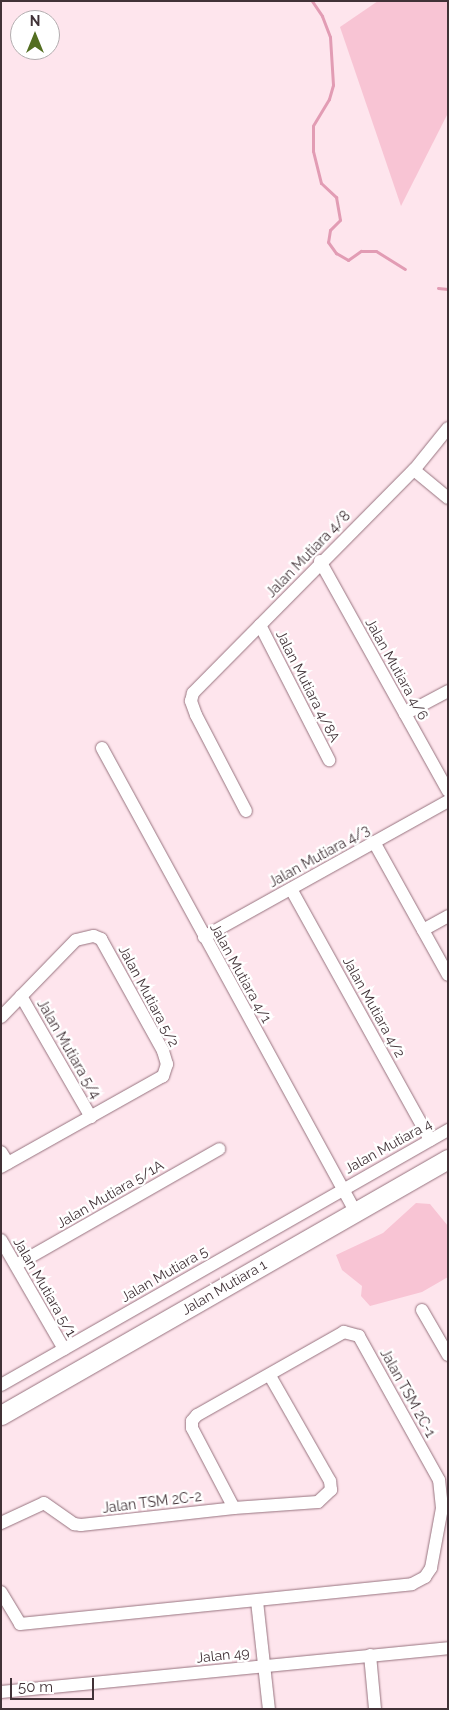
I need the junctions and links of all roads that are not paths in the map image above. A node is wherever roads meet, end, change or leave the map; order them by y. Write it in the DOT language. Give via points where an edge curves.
graph roads {
  1 [pos="448,428"];
  2 [pos="414,470"];
  3 [pos="448,498"];
  4 [pos="320,561"];
  5 [pos="260,625"];
  6 [pos="448,691"];
  7 [pos="405,714"];
  8 [pos="102,748"];
  9 [pos="329,760"];
  10 [pos="448,792"];
  11 [pos="448,800"];
  12 [pos="246,811"];
  13 [pos="374,842"];
  14 [pos="291,889"];
  15 [pos="448,916"];
  16 [pos="423,930"];
  17 [pos="204,937"];
  18 [pos="448,975"];
  19 [pos="21,996"];
  20 [pos="1,1016"];
  21 [pos="91,1116"];
  22 [pos="448,1130"];
  23 [pos="430,1140"];
  24 [pos="219,1149"];
  25 [pos="1,1152"];
  26 [pos="448,1159"];
  27 [pos="5,1165"];
  28 [pos="342,1188"];
  29 [pos="356,1211"];
  30 [pos="1,1240"];
  31 [pos="16,1265"];
  32 [pos="422,1310"];
  33 [pos="446,1348"];
  34 [pos="64,1349"];
  35 [pos="270,1376"];
  36 [pos="1,1385"];
  37 [pos="1,1415"];
  38 [pos="234,1508"];
  39 [pos="1,1523"];
  40 [pos="1,1592"];
  41 [pos="257,1600"];
  42 [pos="448,1648"];
  43 [pos="370,1655"];
  44 [pos="264,1666"];
  45 [pos="1,1692"];
  46 [pos="269,1709"];
  47 [pos="375,1709"];
  1 -- 2 [label="street, Jalan Mutiara 4/8"];
  2 -- 3 [label="street"];
  2 -- 4 [label="street, Jalan Mutiara 4/8"];
  4 -- 5 [label="street, Jalan Mutiara 4/8"];
  4 -- 7 [label="street, Jalan Mutiara 4/6"];
  5 -- 9 [label="street, Jalan Mutiara 4/8A"];
  5 -- 12 [label="street, Jalan Mutiara 4/8" via="193,693 191,701"];
  6 -- 7 [label="street"];
  7 -- 10 [label="street, Jalan Mutiara 4/6"];
  8 -- 17 [label="street, Jalan Mutiara 4/1"];
  11 -- 13 [label="street, Jalan Mutiara 4/3"];
  13 -- 14 [label="street, Jalan Mutiara 4/3"];
  13 -- 16 [label="street"];
  14 -- 17 [label="street, Jalan Mutiara 4/3"];
  14 -- 23 [label="street, Jalan Mutiara 4/2"];
  15 -- 16 [label="street"];
  16 -- 18 [label="street"];
  17 -- 28 [label="street, Jalan Mutiara 4/1"];
  19 -- 20 [label="street, Jalan Mutiara 5/2"];
  19 -- 21 [label="street, Jalan Mutiara 5/4"];
  19 -- 21 [label="street, Jalan Mutiara 5/2" via="76,940 89,935 101,939 164,1051 167,1064 162,1076"];
  21 -- 27 [label="street, Jalan Mutiara 5/2"];
  22 -- 23 [label="street, Jalan Mutiara 4"];
  23 -- 28 [label="street, Jalan Mutiara 4"];
  24 -- 31 [label="street, Jalan Mutiara 5/1A"];
  25 -- 27 [label="street"];
  26 -- 29 [label="street, Jalan Mutiara 1"];
  28 -- 29 [label="street, Jalan Mutiara 4/1"];
  28 -- 34 [label="street, Jalan Mutiara 5"];
  29 -- 37 [label="street, Jalan Mutiara 1"];
  30 -- 31 [label="street, Jalan Mutiara 5/1"];
  31 -- 34 [label="street, Jalan Mutiara 5/1"];
  32 -- 33 [label="street"];
  34 -- 36 [label="street, Jalan Mutiara 5"];
  35 -- 38 [label="street, Jalan TSM 2C-1" via="197,1415 192,1428"];
  35 -- 38 [label="street, Jalan TSM 2C-2" via="330,1481 331,1490 318,1502"];
  35 -- 41 [label="street, Jalan TSM 2C-1" via="344,1332 359,1336 439,1480 442,1508 431,1568 425,1577 412,1584"];
  38 -- 39 [label="street, Jalan TSM 2C-2" via="81,1525 74,1524 44,1502"];
  40 -- 41 [label="street, Jalan TSM 2C-1" via="20,1624"];
  41 -- 44 [label="street"];
  42 -- 43 [label="street, Jalan 49"];
  43 -- 44 [label="street, Jalan 49"];
  43 -- 47 [label="street"];
  44 -- 45 [label="street, Jalan 49"];
  44 -- 46 [label="street"];
}
